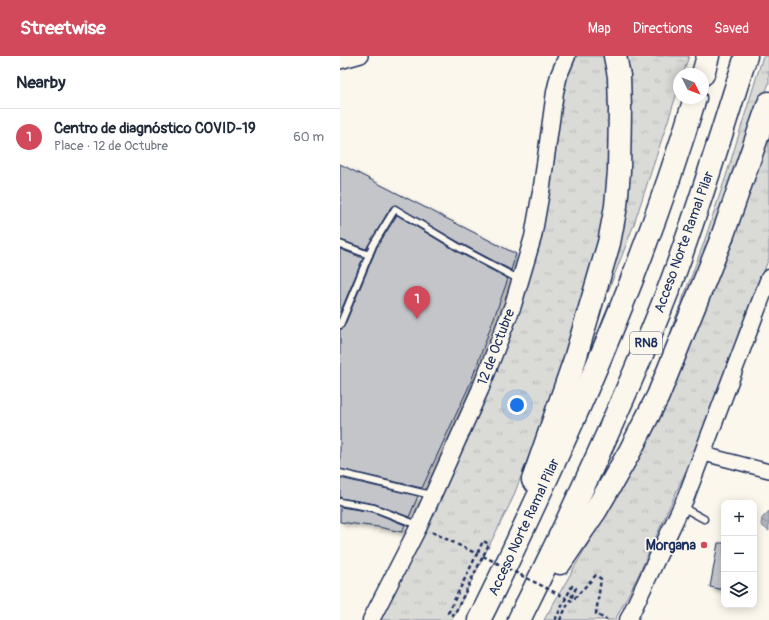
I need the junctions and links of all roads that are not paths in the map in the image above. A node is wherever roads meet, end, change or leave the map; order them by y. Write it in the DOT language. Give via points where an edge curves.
graph roads {
  1 [pos="361,56"];
  2 [pos="567,56"];
  3 [pos="615,56"];
  4 [pos="708,56"];
  5 [pos="746,56"];
  6 [pos="340,62"];
  7 [pos="705,68"];
  8 [pos="769,103"];
  9 [pos="693,104"];
  10 [pos="340,244"];
  11 [pos="369,255"];
  12 [pos="769,278"];
  13 [pos="520,280"];
  14 [pos="340,325"];
  15 [pos="704,454"];
  16 [pos="769,471"];
  17 [pos="340,473"];
  18 [pos="433,495"];
  19 [pos="340,502"];
  20 [pos="682,507"];
  21 [pos="704,519"];
  22 [pos="419,526"];
  23 [pos="499,582"];
  24 [pos="371,620"];
  25 [pos="479,620"];
  26 [pos="520,620"];
  27 [pos="628,620"];
  1 -- 6 [label="street"];
  2 -- 13 [label="street, 12 de Octubre" via="554,92 533,237"];
  3 -- 23 [label="highway" via="619,76 620,171 609,243 574,359"];
  4 -- 7 [label="highway"];
  5 -- 26 [label="highway, Acceso Norte Ramal Pilar / RN8" via="669,289 612,424"];
  8 -- 26 [label="highway" via="721,240 658,396 596,510"];
  9 -- 23 [label="highway, Acceso Norte Ramal Pilar / RN8" via="652,228 615,325"];
  10 -- 11 [label="lane"];
  11 -- 13 [label="lane" via="395,209"];
  11 -- 14 [label="lane"];
  12 -- 15 [label="street"];
  13 -- 18 [label="street, 12 de Octubre" via="480,390"];
  15 -- 16 [label="street"];
  15 -- 20 [label="street"];
  17 -- 18 [label="lane"];
  18 -- 22 [label="street, 12 de Octubre"];
  19 -- 22 [label="lane" via="374,508"];
  20 -- 21 [label="lane"];
  20 -- 27 [label="street"];
  22 -- 24 [label="street, 12 de Octubre"];
  23 -- 25 [label="highway, Acceso Norte Ramal Pilar / RN8"];
}
